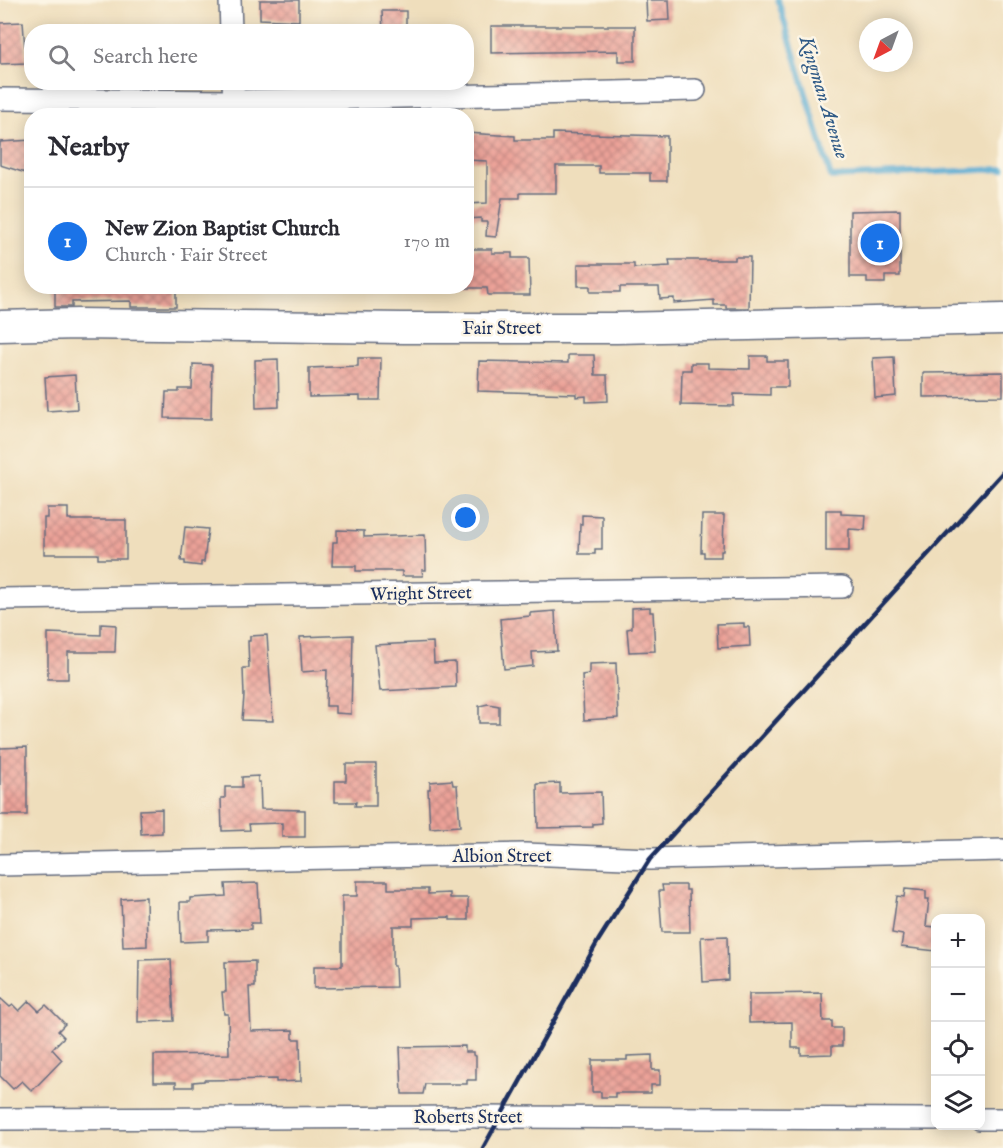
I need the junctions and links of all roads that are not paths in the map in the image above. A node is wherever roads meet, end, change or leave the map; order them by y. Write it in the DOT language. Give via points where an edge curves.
graph roads {
  1 [pos="230,0"];
  2 [pos="231,24"];
  3 [pos="695,90"];
  4 [pos="233,92"];
  5 [pos="0,99"];
  6 [pos="1003,319"];
  7 [pos="0,326"];
  8 [pos="842,587"];
  9 [pos="0,598"];
  10 [pos="1003,850"];
  11 [pos="0,865"];
  12 [pos="0,1119"];
  13 [pos="931,1119"];
  14 [pos="985,1119"];
  15 [pos="1003,1119"];
  1 -- 2 [label="street"];
  3 -- 4 [label="street"];
  4 -- 5 [label="street"];
  6 -- 7 [label="street, Fair Street" via="617,328"];
  8 -- 9 [label="street, Wright Street"];
  10 -- 11 [label="street, Albion Street" via="650,860 525,854"];
  12 -- 13 [label="street, Roberts Street"];
  14 -- 15 [label="street"];
}
